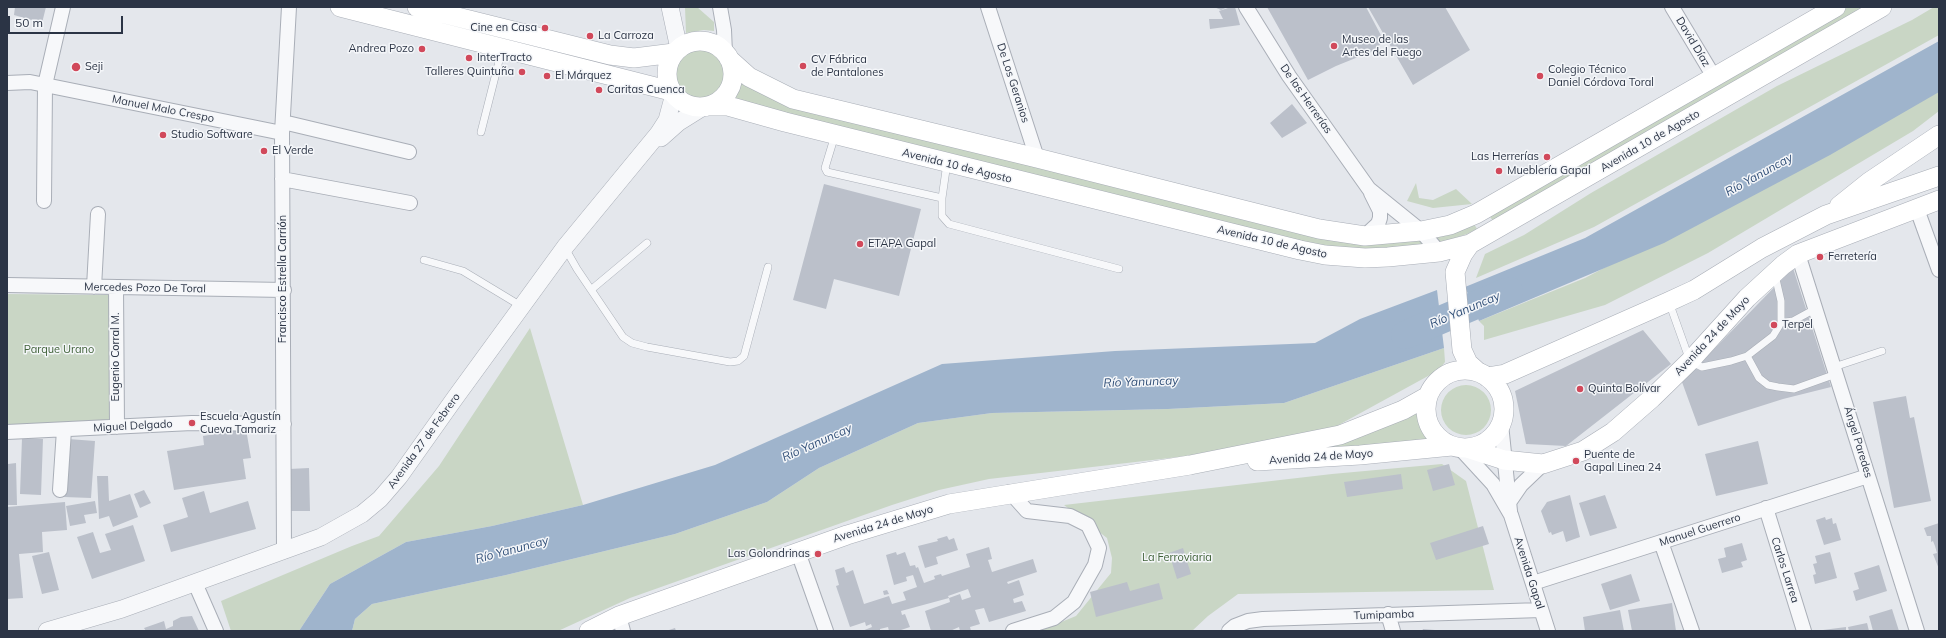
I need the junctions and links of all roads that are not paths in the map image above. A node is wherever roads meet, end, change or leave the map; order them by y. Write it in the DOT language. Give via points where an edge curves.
graph roads {
  1 [pos="63,7"];
  2 [pos="289,7"];
  3 [pos="340,7"];
  4 [pos="417,7"];
  5 [pos="670,7"];
  6 [pos="720,7"];
  7 [pos="988,7"];
  8 [pos="1246,7"];
  9 [pos="1672,7"];
  10 [pos="1836,7"];
  11 [pos="1882,7"];
  12 [pos="458,12"];
  13 [pos="503,38"];
  14 [pos="677,51"];
  15 [pos="727,56"];
  16 [pos="1714,77"];
  17 [pos="7,83"];
  18 [pos="45,85"];
  19 [pos="672,92"];
  20 [pos="706,106"];
  21 [pos="282,127"];
  22 [pos="481,132"];
  23 [pos="835,135"];
  24 [pos="1939,135"];
  25 [pos="409,152"];
  26 [pos="643,154"];
  27 [pos="1037,158"];
  28 [pos="947,163"];
  29 [pos="1939,176"];
  30 [pos="282,179"];
  31 [pos="1369,189"];
  32 [pos="942,198"];
  33 [pos="1939,200"];
  34 [pos="44,202"];
  35 [pos="410,203"];
  36 [pos="1917,209"];
  37 [pos="98,214"];
  38 [pos="1826,216"];
  39 [pos="1421,232"];
  40 [pos="1365,236"];
  41 [pos="647,243"];
  42 [pos="1470,244"];
  43 [pos="565,248"];
  44 [pos="1439,252"];
  45 [pos="1798,254"];
  46 [pos="424,260"];
  47 [pos="768,267"];
  48 [pos="1119,269"];
  49 [pos="1939,270"];
  50 [pos="1455,272"];
  51 [pos="1774,273"];
  52 [pos="7,285"];
  53 [pos="94,287"];
  54 [pos="116,287"];
  55 [pos="592,289"];
  56 [pos="284,290"];
  57 [pos="1668,302"];
  58 [pos="521,306"];
  59 [pos="1816,309"];
  60 [pos="1782,323"];
  61 [pos="1462,350"];
  62 [pos="1882,351"];
  63 [pos="1747,356"];
  64 [pos="1690,361"];
  65 [pos="1835,371"];
  66 [pos="1483,375"];
  67 [pos="1441,378"];
  68 [pos="1428,396"];
  69 [pos="284,424"];
  70 [pos="1501,424"];
  71 [pos="117,427"];
  72 [pos="64,430"];
  73 [pos="7,432"];
  74 [pos="1459,447"];
  75 [pos="1504,460"];
  76 [pos="1543,464"];
  77 [pos="1190,465"];
  78 [pos="1868,476"];
  79 [pos="60,490"];
  80 [pos="1010,492"];
  81 [pos="1510,501"];
  82 [pos="1766,508"];
  83 [pos="1511,515"];
  84 [pos="1661,542"];
  85 [pos="284,551"];
  86 [pos="798,552"];
  87 [pos="195,583"];
  88 [pos="1533,583"];
  89 [pos="1541,610"];
  90 [pos="1388,614"];
  91 [pos="621,623"];
  92 [pos="47,631"];
  93 [pos="216,631"];
  94 [pos="589,631"];
  95 [pos="826,631"];
  96 [pos="1013,631"];
  97 [pos="1229,631"];
  98 [pos="1393,631"];
  99 [pos="1548,631"];
  100 [pos="1692,631"];
  101 [pos="1804,631"];
  102 [pos="1918,631"];
  1 -- 18 [label="street"];
  2 -- 21 [label="street, Francisco Estrella Carrión"];
  3 -- 13 [label="main road"];
  4 -- 12 [label="main road"];
  5 -- 14 [label="street"];
  6 -- 15 [label="street"];
  7 -- 27 [label="street, De Los Geranios"];
  8 -- 31 [label="street, De las Herrerías" via="1290,76"];
  9 -- 16 [label="street, David Díaz"];
  10 -- 16 [label="main road, Avenida 10 de Agosto"];
  11 -- 42 [label="main road, Avenida 10 de Agosto"];
  12 -- 13 [label="main road"];
  13 -- 14 [label="main road" via="634,58"];
  13 -- 19 [label="main road"];
  13 -- 22 [label="lane"];
  14 -- 15 [label="main road" via="692,42 699,42 713,44"];
  14 -- 19 [label="main road" via="670,59 667,72"];
  15 -- 20 [label="main road" via="733,78 730,88 725,96"];
  15 -- 27 [label="main road, Avenida 10 de Agosto" via="749,77 793,100"];
  16 -- 39 [label="main road, Avenida 10 de Agosto" via="1476,214 1450,225"];
  17 -- 18 [label="street, Manuel Malo Crespo" via="30,82"];
  18 -- 21 [label="street, Manuel Malo Crespo"];
  18 -- 34 [label="street"];
  19 -- 20 [label="main road" via="687,105"];
  19 -- 26 [label="street, Avenida 27 de Febrero" via="667,120"];
  20 -- 23 [label="main road, Avenida 10 de Agosto" via="728,106"];
  20 -- 26 [label="street, Avenida 27 de Febrero" via="679,122"];
  21 -- 25 [label="street, Manuel Malo Crespo"];
  21 -- 30 [label="street, Francisco Estrella Carrión"];
  23 -- 28 [label="main road, Avenida 10 de Agosto"];
  23 -- 32 [label="lane" via="825,168 827,172"];
  24 -- 38 [label="main road" via="1869,182"];
  26 -- 43 [label="street, Avenida 27 de Febrero"];
  27 -- 40 [label="main road, Avenida 10 de Agosto" via="1319,229"];
  28 -- 32 [label="lane"];
  28 -- 44 [label="main road, Avenida 10 de Agosto" via="1325,255 1365,258"];
  29 -- 38 [label="main road"];
  30 -- 35 [label="street"];
  30 -- 56 [label="street, Francisco Estrella Carrión"];
  31 -- 39 [label="street, De las Herrerías"];
  31 -- 40 [label="street, De las Herrerías" via="1380,211 1380,218 1378,224"];
  32 -- 48 [label="lane" via="942,216 949,224"];
  33 -- 36 [label="main road, Avenida 24 de Mayo"];
  36 -- 45 [label="main road, Avenida 24 de Mayo"];
  36 -- 49 [label="street"];
  37 -- 53 [label="street"];
  38 -- 57 [label="main road" via="1762,248 1694,290"];
  39 -- 40 [label="main road, Avenida 10 de Agosto"];
  39 -- 44 [label="street, De las Herrerías"];
  41 -- 55 [label="lane"];
  42 -- 44 [label="main road, Avenida 10 de Agosto"];
  42 -- 50 [label="main road"];
  43 -- 55 [label="lane"];
  43 -- 58 [label="street, Avenida 27 de Febrero"];
  44 -- 50 [label="main road"];
  45 -- 51 [label="main road, Avenida 24 de Mayo"];
  45 -- 59 [label="street, Ángel Paredes"];
  46 -- 58 [label="lane" via="463,271"];
  47 -- 55 [label="lane" via="744,356 738,361 730,362 632,343 623,337"];
  50 -- 61 [label="main road"];
  51 -- 60 [label="lane" via="1781,301"];
  51 -- 64 [label="main road, Avenida 24 de Mayo" via="1747,298"];
  52 -- 53 [label="street, Mercedes Pozo De Toral"];
  53 -- 54 [label="street, Mercedes Pozo De Toral"];
  54 -- 56 [label="street, Mercedes Pozo De Toral"];
  54 -- 71 [label="street, Eugenio Corral M."];
  56 -- 69 [label="street, Francisco Estrella Carrión"];
  57 -- 64 [label="lane"];
  57 -- 66 [label="main road" via="1505,374"];
  58 -- 85 [label="street, Avenida 27 de Febrero" via="399,477 380,498 362,514 338,528"];
  59 -- 60 [label="lane" via="1793,321"];
  59 -- 65 [label="street, Ángel Paredes"];
  60 -- 63 [label="lane" via="1773,336"];
  61 -- 66 [label="main road" via="1468,363"];
  61 -- 67 [label="main road" via="1456,362"];
  62 -- 65 [label="lane"];
  63 -- 64 [label="lane" via="1702,367"];
  63 -- 65 [label="lane" via="1759,378 1768,385 1778,387 1794,389"];
  64 -- 76 [label="main road, Avenida 24 de Mayo" via="1614,432 1582,451"];
  65 -- 78 [label="street, Ángel Paredes"];
  66 -- 67 [label="main road" via="1459,371"];
  66 -- 70 [label="main road" via="1495,384 1504,403"];
  67 -- 68 [label="main road"];
  68 -- 74 [label="main road" via="1426,411 1430,426 1439,438"];
  68 -- 77 [label="main road, Avenida 24 de Mayo" via="1403,410 1340,435"];
  69 -- 71 [label="street, Miguel Delgado" via="192,423"];
  69 -- 85 [label="street, Francisco Estrella Carrión"];
  70 -- 74 [label="main road" via="1497,432 1484,443"];
  70 -- 75 [label="street, Avenida Gapal"];
  71 -- 72 [label="street, Miguel Delgado"];
  72 -- 73 [label="street, Miguel Delgado"];
  72 -- 79 [label="street"];
  74 -- 75 [label="main road, Avenida 24 de Mayo"];
  74 -- 77 [label="main road, Avenida 24 de Mayo"];
  74 -- 83 [label="street, Avenida Gapal" via="1492,484"];
  75 -- 76 [label="main road, Avenida 24 de Mayo"];
  75 -- 81 [label="street, Avenida Gapal"];
  76 -- 81 [label="street" via="1521,485"];
  77 -- 80 [label="main road, Avenida 24 de Mayo"];
  78 -- 82 [label="street, Manuel Guerrero"];
  78 -- 102 [label="street, Ángel Paredes"];
  80 -- 86 [label="main road, Avenida 24 de Mayo" via="949,504"];
  80 -- 96 [label="street" via="1027,512 1070,516 1088,526 1099,548 1095,565 1074,602 1054,618"];
  81 -- 83 [label="street, Avenida Gapal"];
  82 -- 84 [label="street, Manuel Guerrero"];
  82 -- 101 [label="street, Carlos Larrea"];
  83 -- 88 [label="street, Avenida Gapal"];
  84 -- 88 [label="street, Manuel Guerrero"];
  84 -- 100 [label="street"];
  85 -- 87 [label="street, Avenida 27 de Febrero"];
  86 -- 91 [label="main road, Avenida 24 de Mayo"];
  86 -- 95 [label="street"];
  87 -- 92 [label="street, Avenida 27 de Febrero" via="122,609"];
  87 -- 93 [label="street"];
  88 -- 89 [label="street, Avenida Gapal"];
  89 -- 90 [label="street, Tumipamba"];
  89 -- 99 [label="street, Avenida Gapal"];
  90 -- 97 [label="street, Tumipamba" via="1263,619 1248,621"];
  90 -- 98 [label="street"];
  91 -- 94 [label="main road, Avenida 24 de Mayo"];
}
